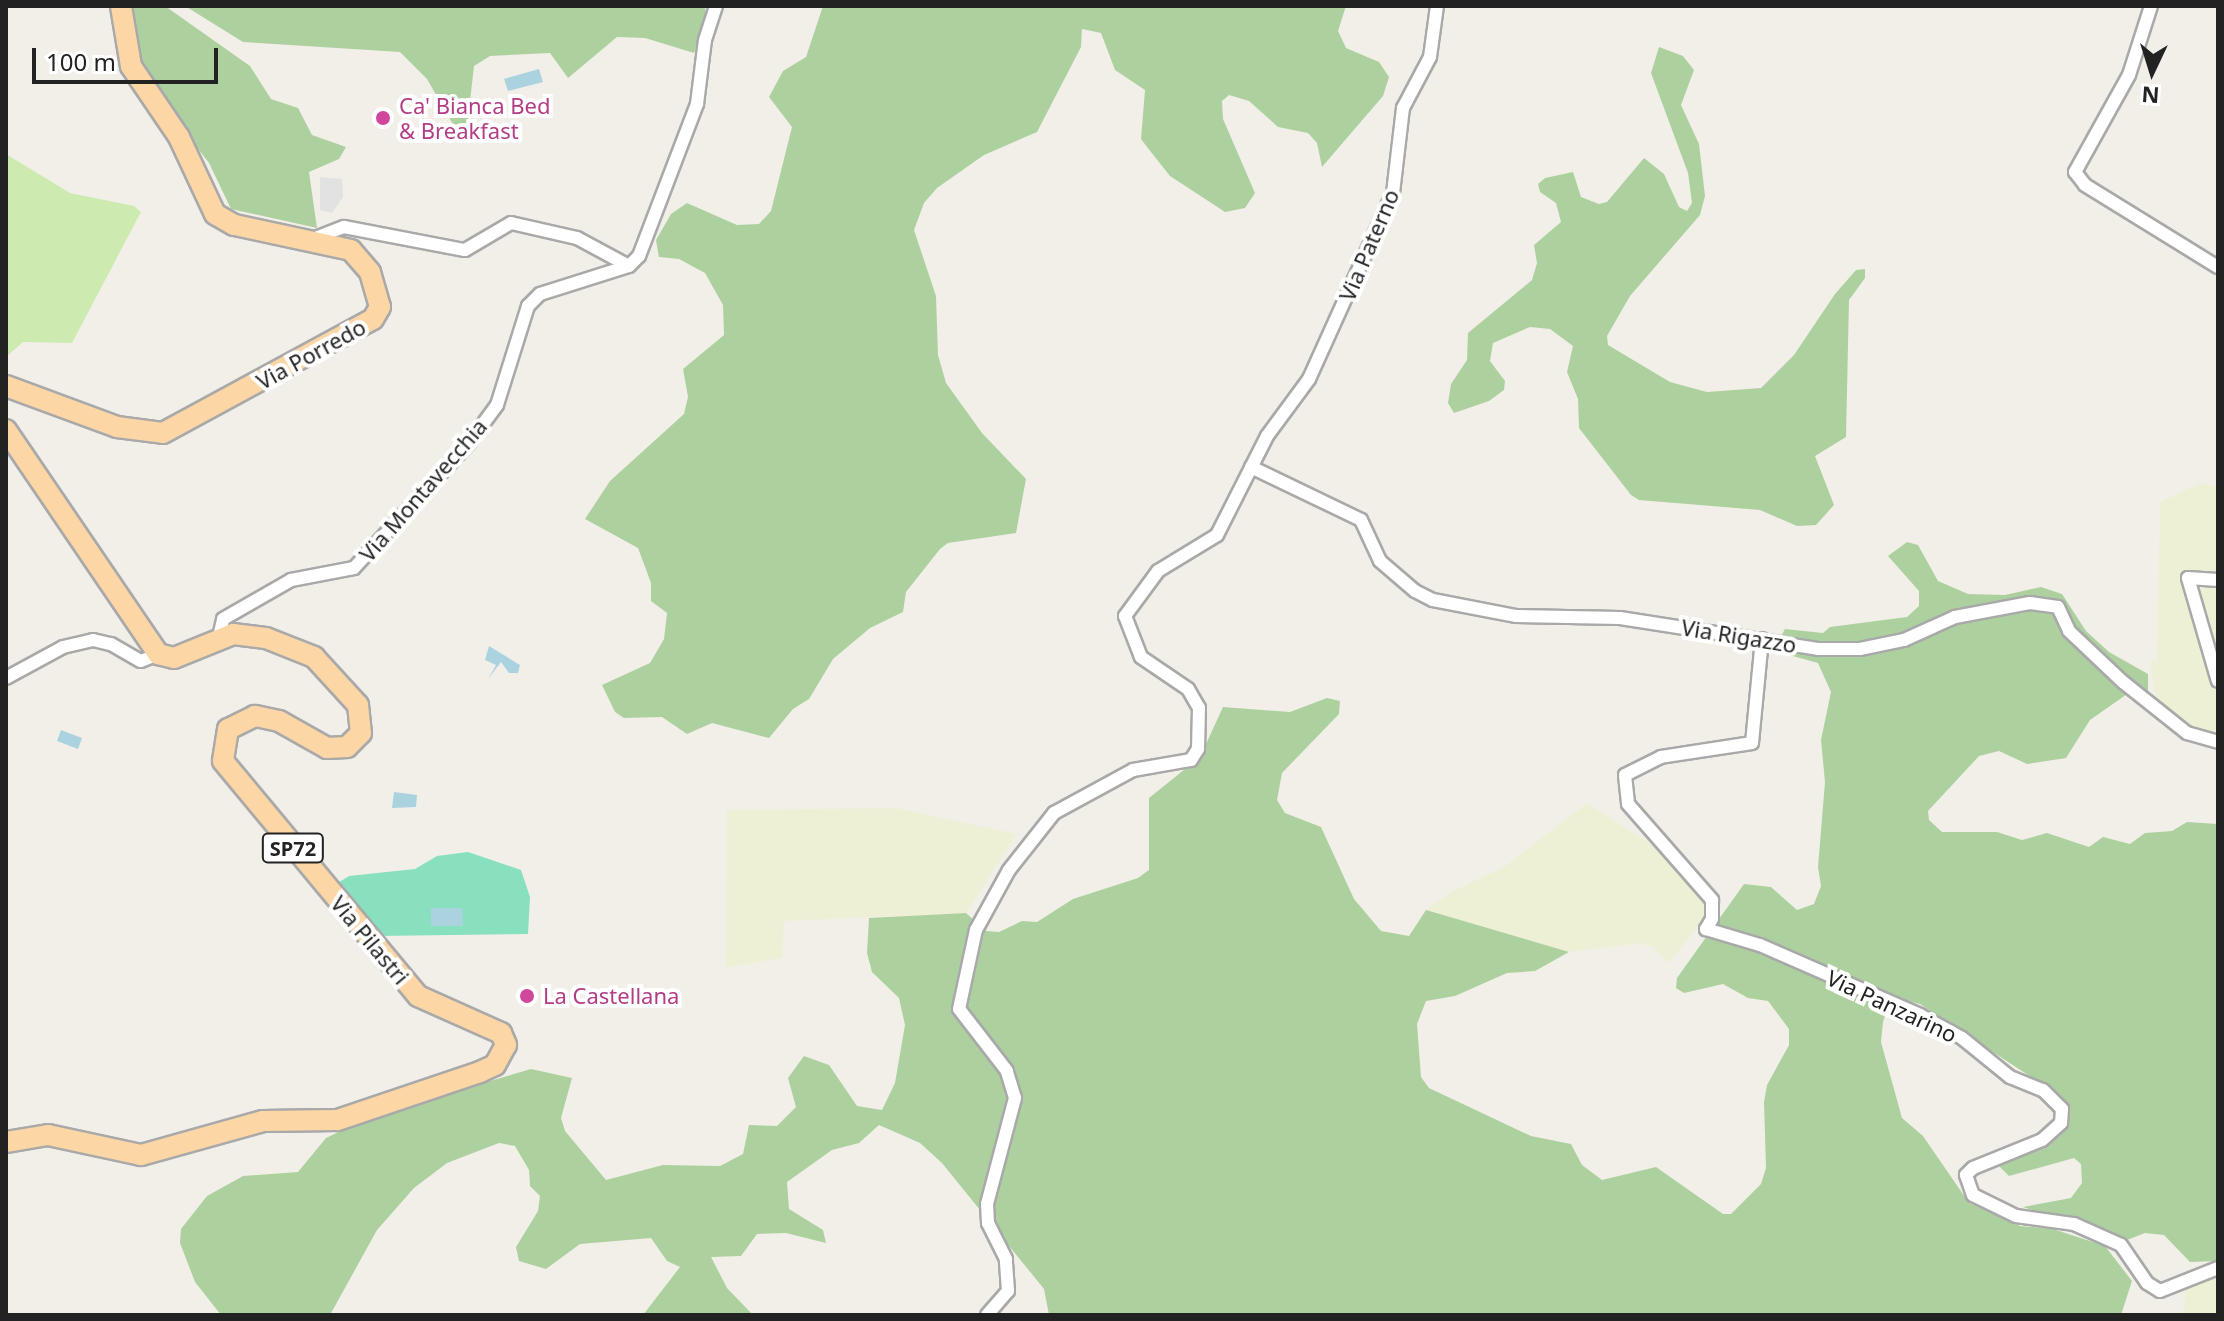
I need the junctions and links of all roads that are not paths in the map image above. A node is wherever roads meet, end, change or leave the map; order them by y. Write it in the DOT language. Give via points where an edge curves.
graph roads {
  1 [pos="121,6"];
  2 [pos="716,6"];
  3 [pos="1437,6"];
  4 [pos="2151,6"];
  5 [pos="315,238"];
  6 [pos="629,266"];
  7 [pos="2218,267"];
  8 [pos="6,386"];
  9 [pos="6,430"];
  10 [pos="1251,467"];
  11 [pos="2218,580"];
  12 [pos="219,637"];
  13 [pos="1762,639"];
  14 [pos="158,654"];
  15 [pos="6,678"];
  16 [pos="2218,681"];
  17 [pos="2218,742"];
  18 [pos="6,1142"];
  19 [pos="2218,1268"];
  20 [pos="987,1315"];
  1 -- 5 [label="main road, Via Porredo" via="131,66 179,137 215,214 234,225"];
  2 -- 6 [label="street" via="705,40 697,104 645,243"];
  3 -- 10 [label="street, Via Paterno" via="1430,57 1403,108 1393,193 1309,379"];
  4 -- 7 [label="street" via="2129,75 2092,133 2075,172 2085,185"];
  5 -- 6 [label="street" via="344,227 465,250 511,223 577,238"];
  5 -- 8 [label="main road, Via Porredo" via="361,258 380,298 378,313 174,429 153,434 117,427"];
  6 -- 12 [label="street, Via Montavecchia" via="540,294 528,306 497,405 469,443 354,568 291,580 223,619"];
  9 -- 14 [label="main road"];
  10 -- 13 [label="street, Via Rigazzo" via="1361,520 1380,561 1433,600 1516,616 1620,618"];
  10 -- 20 [label="street, Via Paterno" via="1217,535 1158,571 1125,616 1141,657 1188,689 1199,708 1198,749 1191,760 1133,770 1054,813 1009,870 976,930 959,1009 1007,1071 1015,1098 987,1204 988,1223 1006,1259 1008,1291"];
  11 -- 16 [label="street" via="2188,578"];
  12 -- 14 [label="main road, Via Pilastri / SP72" via="174,658"];
  12 -- 18 [label="main road, Via Pilastri / SP72" via="247,635 301,649 358,705 361,733 347,747 327,748 279,721 255,716 228,729 223,761 418,996 501,1033 505,1054 480,1072 337,1120 263,1121 156,1153 128,1154 48,1135"];
  13 -- 17 [label="street, Via Rigazzo" via="1818,649 1860,649 1904,640 1955,617 2030,603 2058,607 2069,631 2123,682 2187,733"];
  13 -- 19 [label="street, Via Panzarino" via="1752,743 1661,757 1625,775 1628,804 1712,900 1706,929 1760,945 1920,1015 1962,1038 2010,1077 2043,1090 2062,1109 2061,1123 2046,1138 1973,1168 1966,1175 1973,1195 2016,1216 2074,1224 2121,1245 2147,1283 2160,1291"];
  14 -- 15 [label="street" via="141,661 93,640 63,647"];
}
